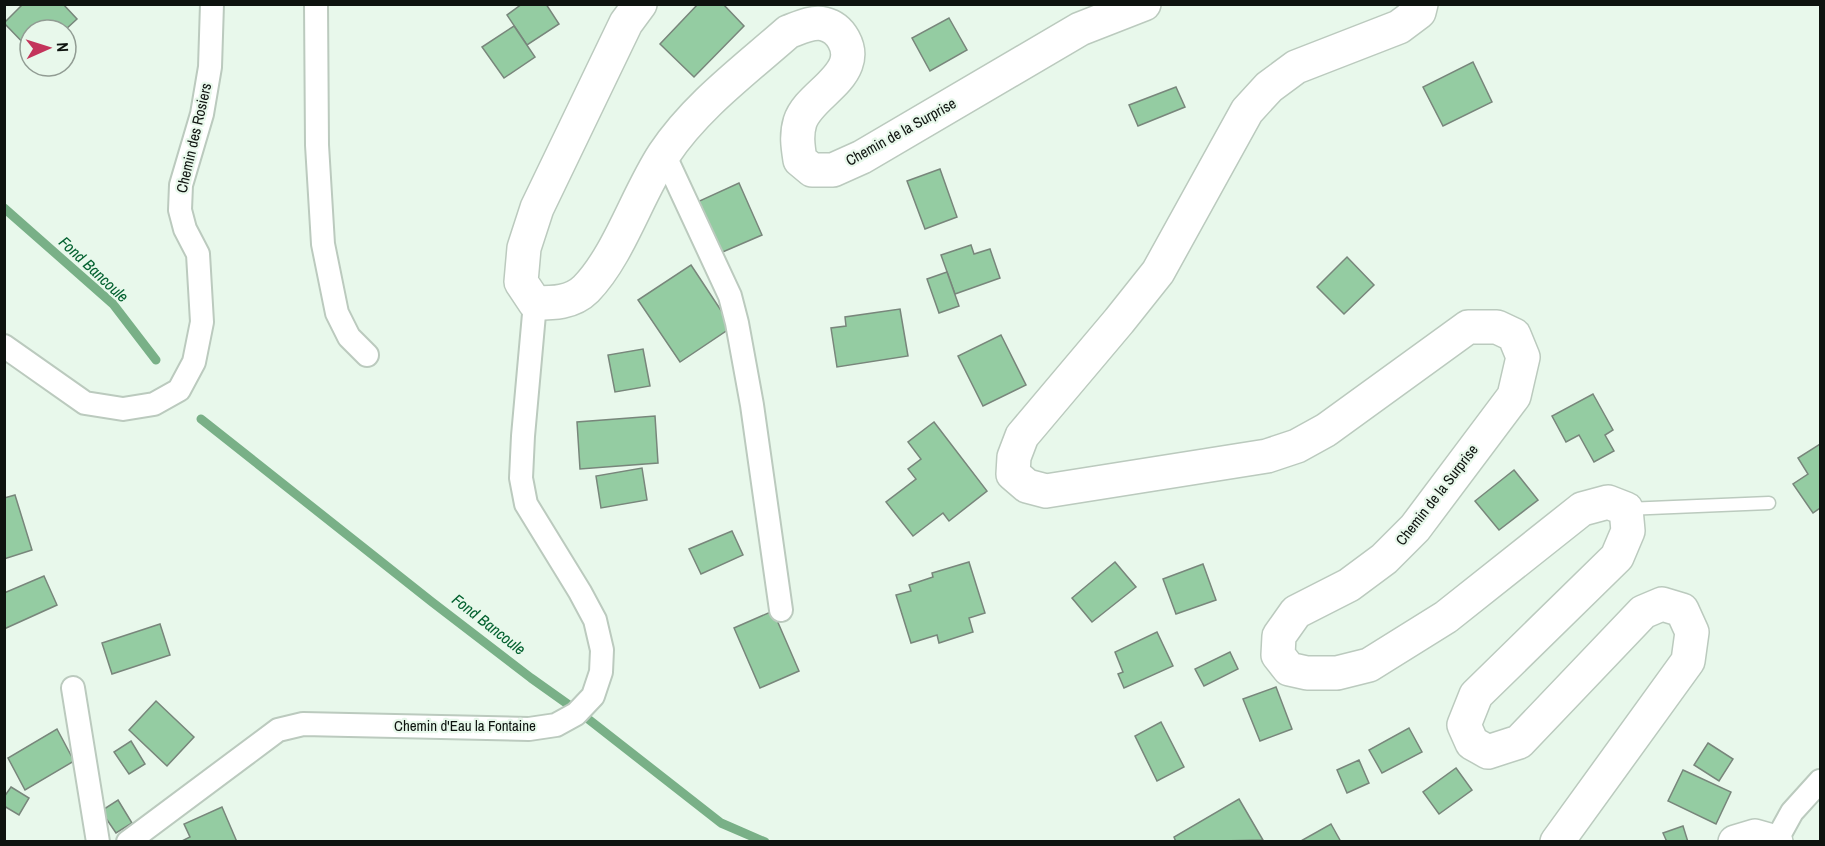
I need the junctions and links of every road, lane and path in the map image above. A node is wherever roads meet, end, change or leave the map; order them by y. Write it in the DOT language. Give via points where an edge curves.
graph roads {
  1 [pos="212,4"];
  2 [pos="316,4"];
  3 [pos="640,4"];
  4 [pos="1144,4"];
  5 [pos="1421,4"];
  6 [pos="664,154"];
  7 [pos="535,303"];
  8 [pos="4,346"];
  9 [pos="367,355"];
  10 [pos="1769,503"];
  11 [pos="1626,509"];
  12 [pos="781,610"];
  13 [pos="73,688"];
  14 [pos="1821,781"];
  15 [pos="1776,841"];
  16 [pos="99,842"];
  17 [pos="128,842"];
  18 [pos="1557,842"];
  19 [pos="1735,842"];
  1 -- 8 [label="street, Chemin des Rosiers" via="210,67 202,114 181,185 180,210 198,254 202,322 194,362 179,390 154,404 123,409 85,403"];
  2 -- 9 [label="street" via="317,145 323,244 337,313 349,338"];
  3 -- 7 [label="main road" via="626,24 537,208 524,248 521,282"];
  4 -- 6 [label="main road, Chemin de la Surprise" via="1080,28 862,157 833,170 812,170 800,159 797,140 800,121 836,81 846,64 848,48 841,34 824,24 805,25 788,32 701,109"];
  5 -- 11 [label="main road, Chemin de la Surprise" via="1419,12 1399,27 1296,67 1269,87 1247,111 1158,272 1022,436 1013,474 1027,486 1046,491 1267,456 1326,430 1468,327 1497,327 1514,335 1523,357 1514,396 1415,528 1384,559 1349,585 1296,612 1279,636 1278,655 1289,669 1307,673 1337,673 1369,664 1446,617 1582,509 1608,502"];
  6 -- 7 [label="main road, Chemin de la Surprise" via="604,266 585,291 560,303"];
  6 -- 12 [label="street" via="730,296 738,323"];
  7 -- 17 [label="street, Chemin d'Eau la Fontaine" via="521,478 526,504 595,620 602,650 601,672 592,696 576,714 556,725 529,729 303,724 278,729"];
  10 -- 11 [label="lane"];
  11 -- 18 [label="main road" via="1628,531 1617,557 1476,695 1464,724 1472,743 1488,752 1519,742 1644,612 1662,604 1682,610 1692,633 1688,661"];
  13 -- 16 [label="street"];
  14 -- 15 [label="street" via="1792,812"];
  15 -- 19 [label="main road" via="1755,836"];
}
